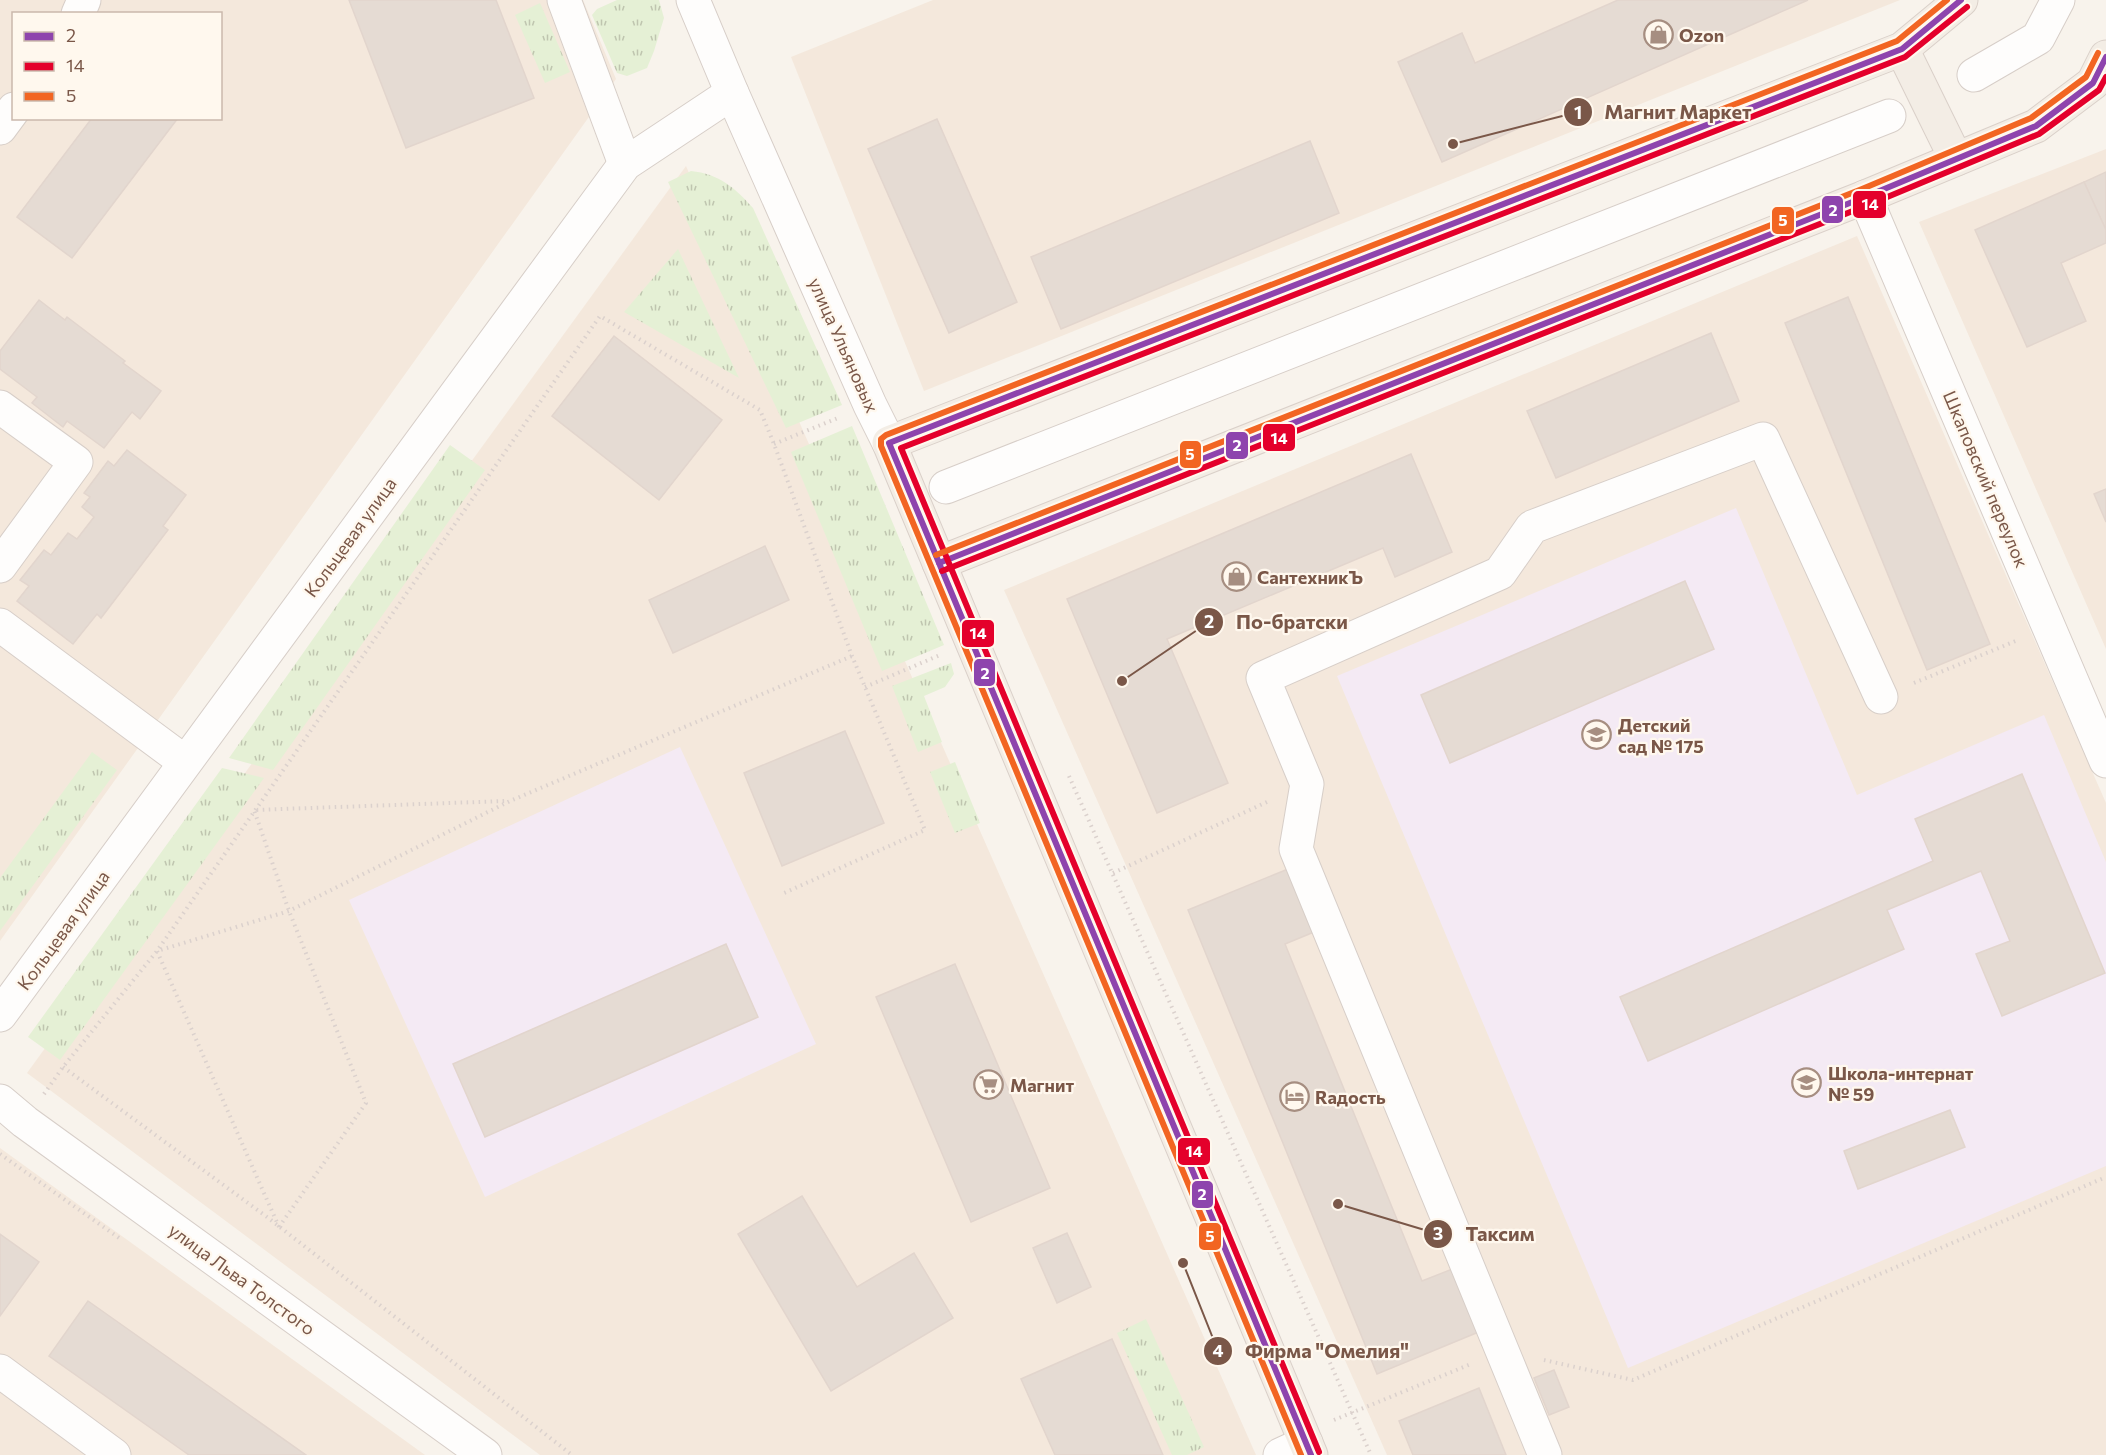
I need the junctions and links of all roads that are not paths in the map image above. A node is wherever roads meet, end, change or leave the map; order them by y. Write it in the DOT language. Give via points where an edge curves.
graph roads {
  1 [pos="564,0"];
  2 [pos="693,0"];
  3 [pos="1961,0"];
  4 [pos="2058,0"];
  5 [pos="1902,49"];
  6 [pos="2106,57"];
  7 [pos="1974,75"];
  8 [pos="732,93"];
  9 [pos="12,112"];
  10 [pos="1888,116"];
  11 [pos="0,128"];
  12 [pos="1956,159"];
  13 [pos="625,164"];
  14 [pos="1865,197"];
  15 [pos="0,407"];
  16 [pos="889,443"];
  17 [pos="945,488"];
  18 [pos="939,563"];
  19 [pos="0,566"];
  20 [pos="0,626"];
  21 [pos="1881,697"];
  22 [pos="2106,761"];
  23 [pos="185,762"];
  24 [pos="0,1015"];
  25 [pos="0,1101"];
  26 [pos="0,1371"];
  27 [pos="1300,1447"];
  28 [pos="114,1455"];
  29 [pos="485,1455"];
  30 [pos="1545,1455"];
  1 -- 13 [label="street"];
  2 -- 8 [label="street, улица Ульяновых"];
  3 -- 5 [label="main road"];
  4 -- 7 [label="street" via="2038,38"];
  5 -- 12 [label="main road"];
  5 -- 16 [label="main road"];
  6 -- 12 [label="main road" via="2093,83 2036,126"];
  8 -- 13 [label="street, Кольцевая улица"];
  8 -- 16 [label="street, улица Ульяновых"];
  9 -- 11 [label="street"];
  10 -- 17 [label="street"];
  12 -- 14 [label="main road"];
  13 -- 23 [label="street, Кольцевая улица"];
  14 -- 18 [label="main road"];
  14 -- 22 [label="street, Шкаповский переулок"];
  15 -- 19 [label="street" via="75,462"];
  16 -- 18 [label="main road, улица Ульяновых"];
  18 -- 27 [label="main road, улица Ульяновых"];
  20 -- 23 [label="street"];
  21 -- 30 [label="street" via="1763,439 1532,527 1500,573 1263,678 1307,784 1296,849"];
  23 -- 24 [label="street, Кольцевая улица"];
  25 -- 29 [label="street, улица Льва Толстого"];
  26 -- 28 [label="street"];
}
